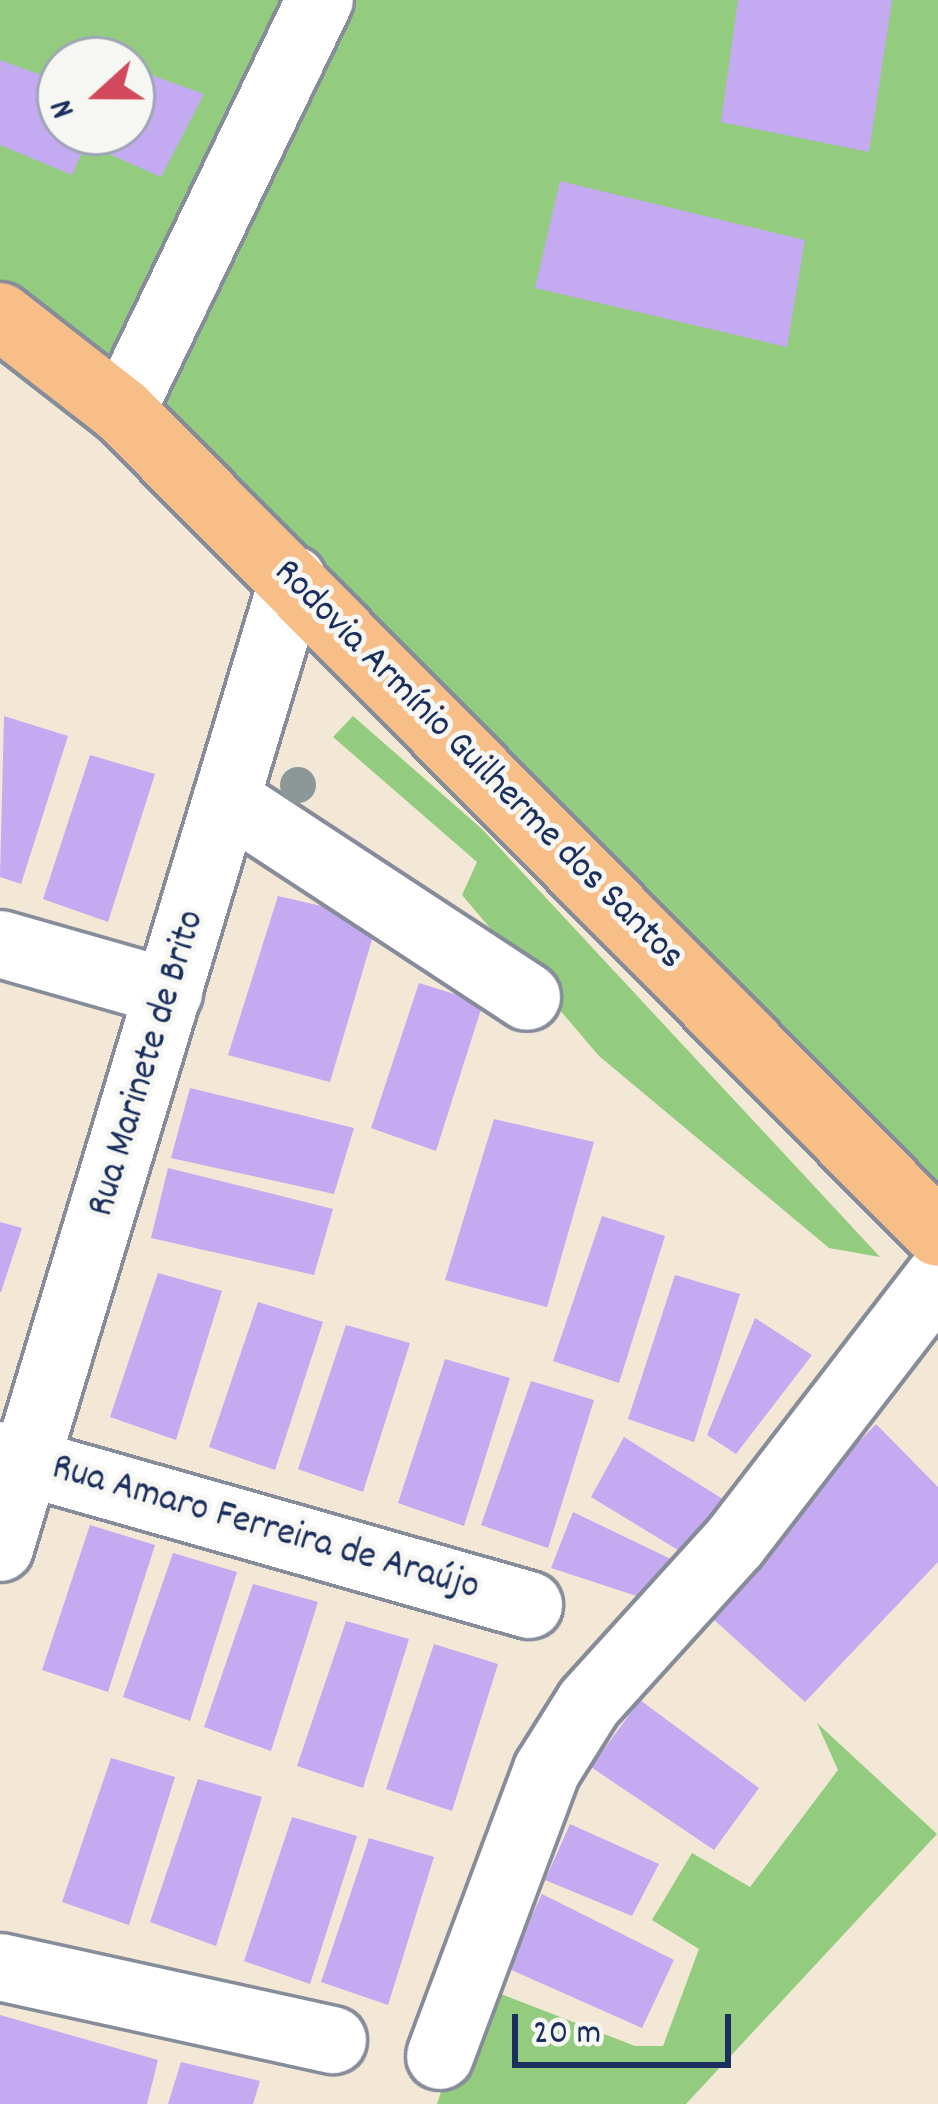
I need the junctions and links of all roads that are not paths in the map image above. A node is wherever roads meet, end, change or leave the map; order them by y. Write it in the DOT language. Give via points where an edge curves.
graph roads {
  1 [pos="320,0"];
  2 [pos="0,316"];
  3 [pos="122,411"];
  4 [pos="293,579"];
  5 [pos="232,803"];
  6 [pos="0,944"];
  7 [pos="169,992"];
  8 [pos="527,997"];
  9 [pos="938,1233"];
  10 [pos="938,1278"];
  11 [pos="13,1459"];
  12 [pos="0,1548"];
  13 [pos="529,1605"];
  14 [pos="0,1967"];
  15 [pos="333,2040"];
  16 [pos="440,2056"];
  1 -- 3 [label="street"];
  2 -- 3 [label="main road, Rodovia Armínio Guilherme dos Santos"];
  3 -- 4 [label="main road, Rodovia Armínio Guilherme dos Santos"];
  4 -- 5 [label="street, Rua Marinete de Brito"];
  4 -- 9 [label="main road, Rodovia Armínio Guilherme dos Santos"];
  5 -- 7 [label="street, Rua Marinete de Brito"];
  5 -- 8 [label="street"];
  6 -- 7 [label="street"];
  7 -- 11 [label="street, Rua Marinete de Brito"];
  10 -- 16 [label="street" via="735,1542 589,1703 547,1770"];
  11 -- 12 [label="street, Rua Marinete de Brito"];
  11 -- 13 [label="street, Rua Amaro Ferreira de Araújo"];
  14 -- 15 [label="street"];
}
